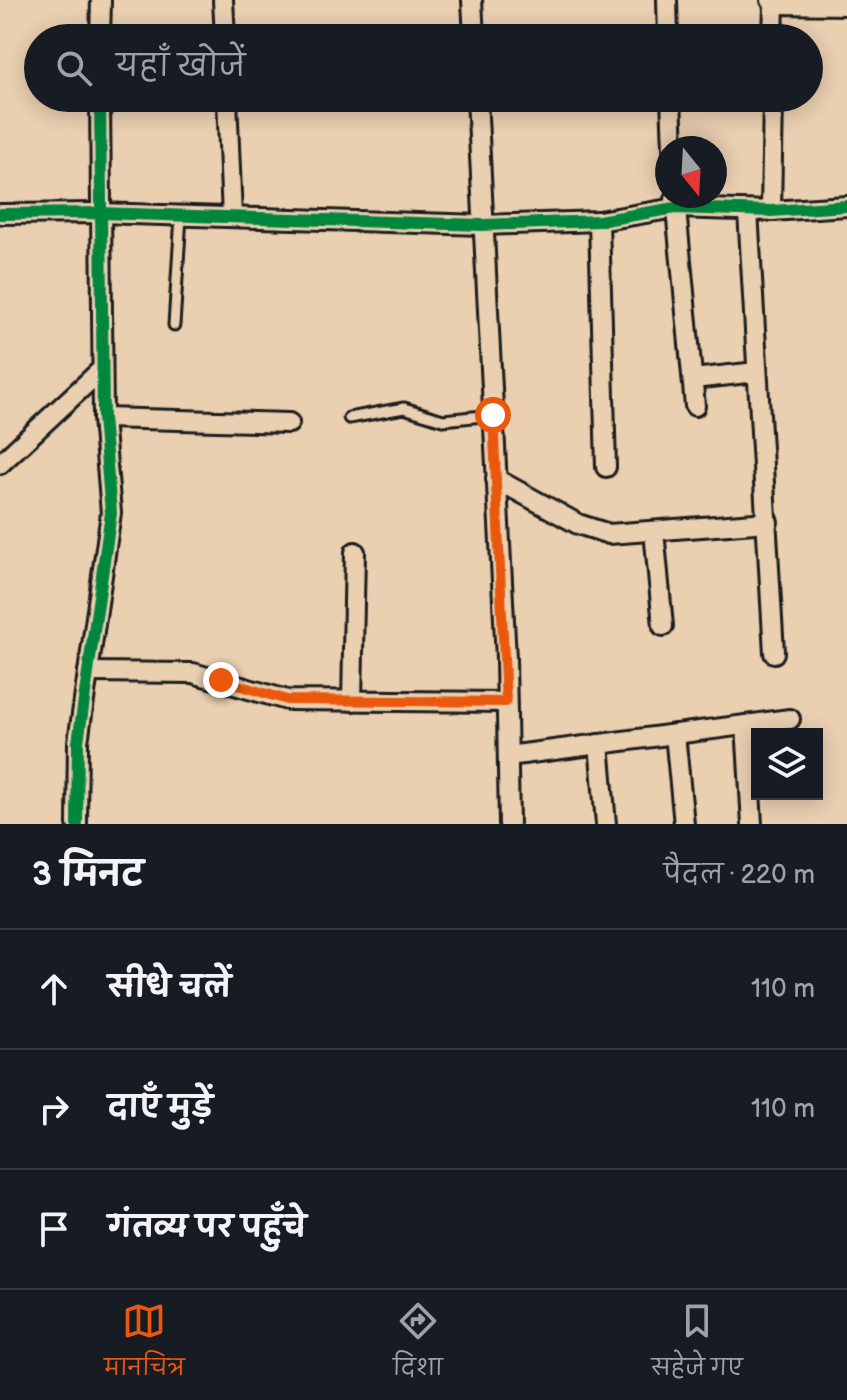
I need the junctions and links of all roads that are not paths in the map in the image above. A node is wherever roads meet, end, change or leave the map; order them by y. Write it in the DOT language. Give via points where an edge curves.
graph roads {
  1 [pos="101,0"];
  2 [pos="223,0"];
  3 [pos="472,0"];
  4 [pos="667,0"];
  5 [pos="772,2"];
  6 [pos="847,5"];
  7 [pos="100,24"];
  8 [pos="224,24"];
  9 [pos="473,24"];
  10 [pos="668,24"];
  11 [pos="773,24"];
  12 [pos="100,112"];
  13 [pos="228,112"];
  14 [pos="478,112"];
  15 [pos="672,112"];
  16 [pos="773,112"];
  17 [pos="673,136"];
  18 [pos="847,206"];
  19 [pos="655,207"];
  20 [pos="676,208"];
  21 [pos="724,208"];
  22 [pos="748,211"];
  23 [pos="771,211"];
  24 [pos="99,213"];
  25 [pos="0,214"];
  26 [pos="181,216"];
  27 [pos="232,217"];
  28 [pos="599,221"];
  29 [pos="482,225"];
  30 [pos="174,325"];
  31 [pos="102,369"];
  32 [pos="757,372"];
  33 [pos="693,379"];
  34 [pos="695,406"];
  35 [pos="493,415"];
  36 [pos="103,418"];
  37 [pos="349,418"];
  38 [pos="289,423"];
  39 [pos="0,464"];
  40 [pos="606,467"];
  41 [pos="496,479"];
  42 [pos="768,522"];
  43 [pos="654,531"];
  44 [pos="355,552"];
  45 [pos="663,626"];
  46 [pos="774,653"];
  47 [pos="88,672"];
  48 [pos="352,701"];
  49 [pos="506,702"];
  50 [pos="790,719"];
  51 [pos="746,725"];
  52 [pos="675,734"];
  53 [pos="599,744"];
  54 [pos="508,756"];
  55 [pos="77,824"];
  56 [pos="509,824"];
  57 [pos="606,824"];
  58 [pos="684,824"];
  59 [pos="752,824"];
  1 -- 7 [label="street"];
  2 -- 8 [label="street"];
  3 -- 9 [label="street"];
  4 -- 10 [label="street"];
  5 -- 6 [label="street"];
  5 -- 11 [label="street"];
  12 -- 24 [label="street"];
  13 -- 27 [label="street"];
  14 -- 29 [label="street"];
  15 -- 17 [label="street"];
  16 -- 23 [label="street"];
  18 -- 23 [label="street"];
  19 -- 28 [label="street"];
  20 -- 33 [label="street"];
  21 -- 22 [label="street"];
  22 -- 23 [label="street"];
  22 -- 32 [label="street"];
  24 -- 25 [label="street"];
  24 -- 26 [label="street"];
  24 -- 31 [label="street"];
  26 -- 27 [label="street"];
  26 -- 30 [label="lane"];
  27 -- 29 [label="street"];
  28 -- 29 [label="street"];
  28 -- 40 [label="street"];
  29 -- 35 [label="street"];
  31 -- 36 [label="street"];
  31 -- 39 [label="street"];
  32 -- 33 [label="street"];
  32 -- 42 [label="street"];
  33 -- 34 [label="street"];
  35 -- 37 [label="lane" via="443,420 404,408"];
  35 -- 41 [label="street"];
  36 -- 38 [label="street"];
  36 -- 47 [label="street" via="111,513"];
  41 -- 43 [label="street" via="596,532"];
  41 -- 49 [label="street"];
  42 -- 43 [label="street"];
  42 -- 46 [label="street"];
  43 -- 45 [label="street"];
  44 -- 48 [label="street"];
  47 -- 48 [label="street" via="193,673 287,700"];
  47 -- 55 [label="street" via="78,742"];
  48 -- 49 [label="street"];
  49 -- 54 [label="street"];
  50 -- 51 [label="street"];
  51 -- 52 [label="street"];
  51 -- 59 [label="street"];
  52 -- 53 [label="street"];
  52 -- 58 [label="street"];
  53 -- 54 [label="street"];
  53 -- 57 [label="street"];
  54 -- 56 [label="street"];
}
